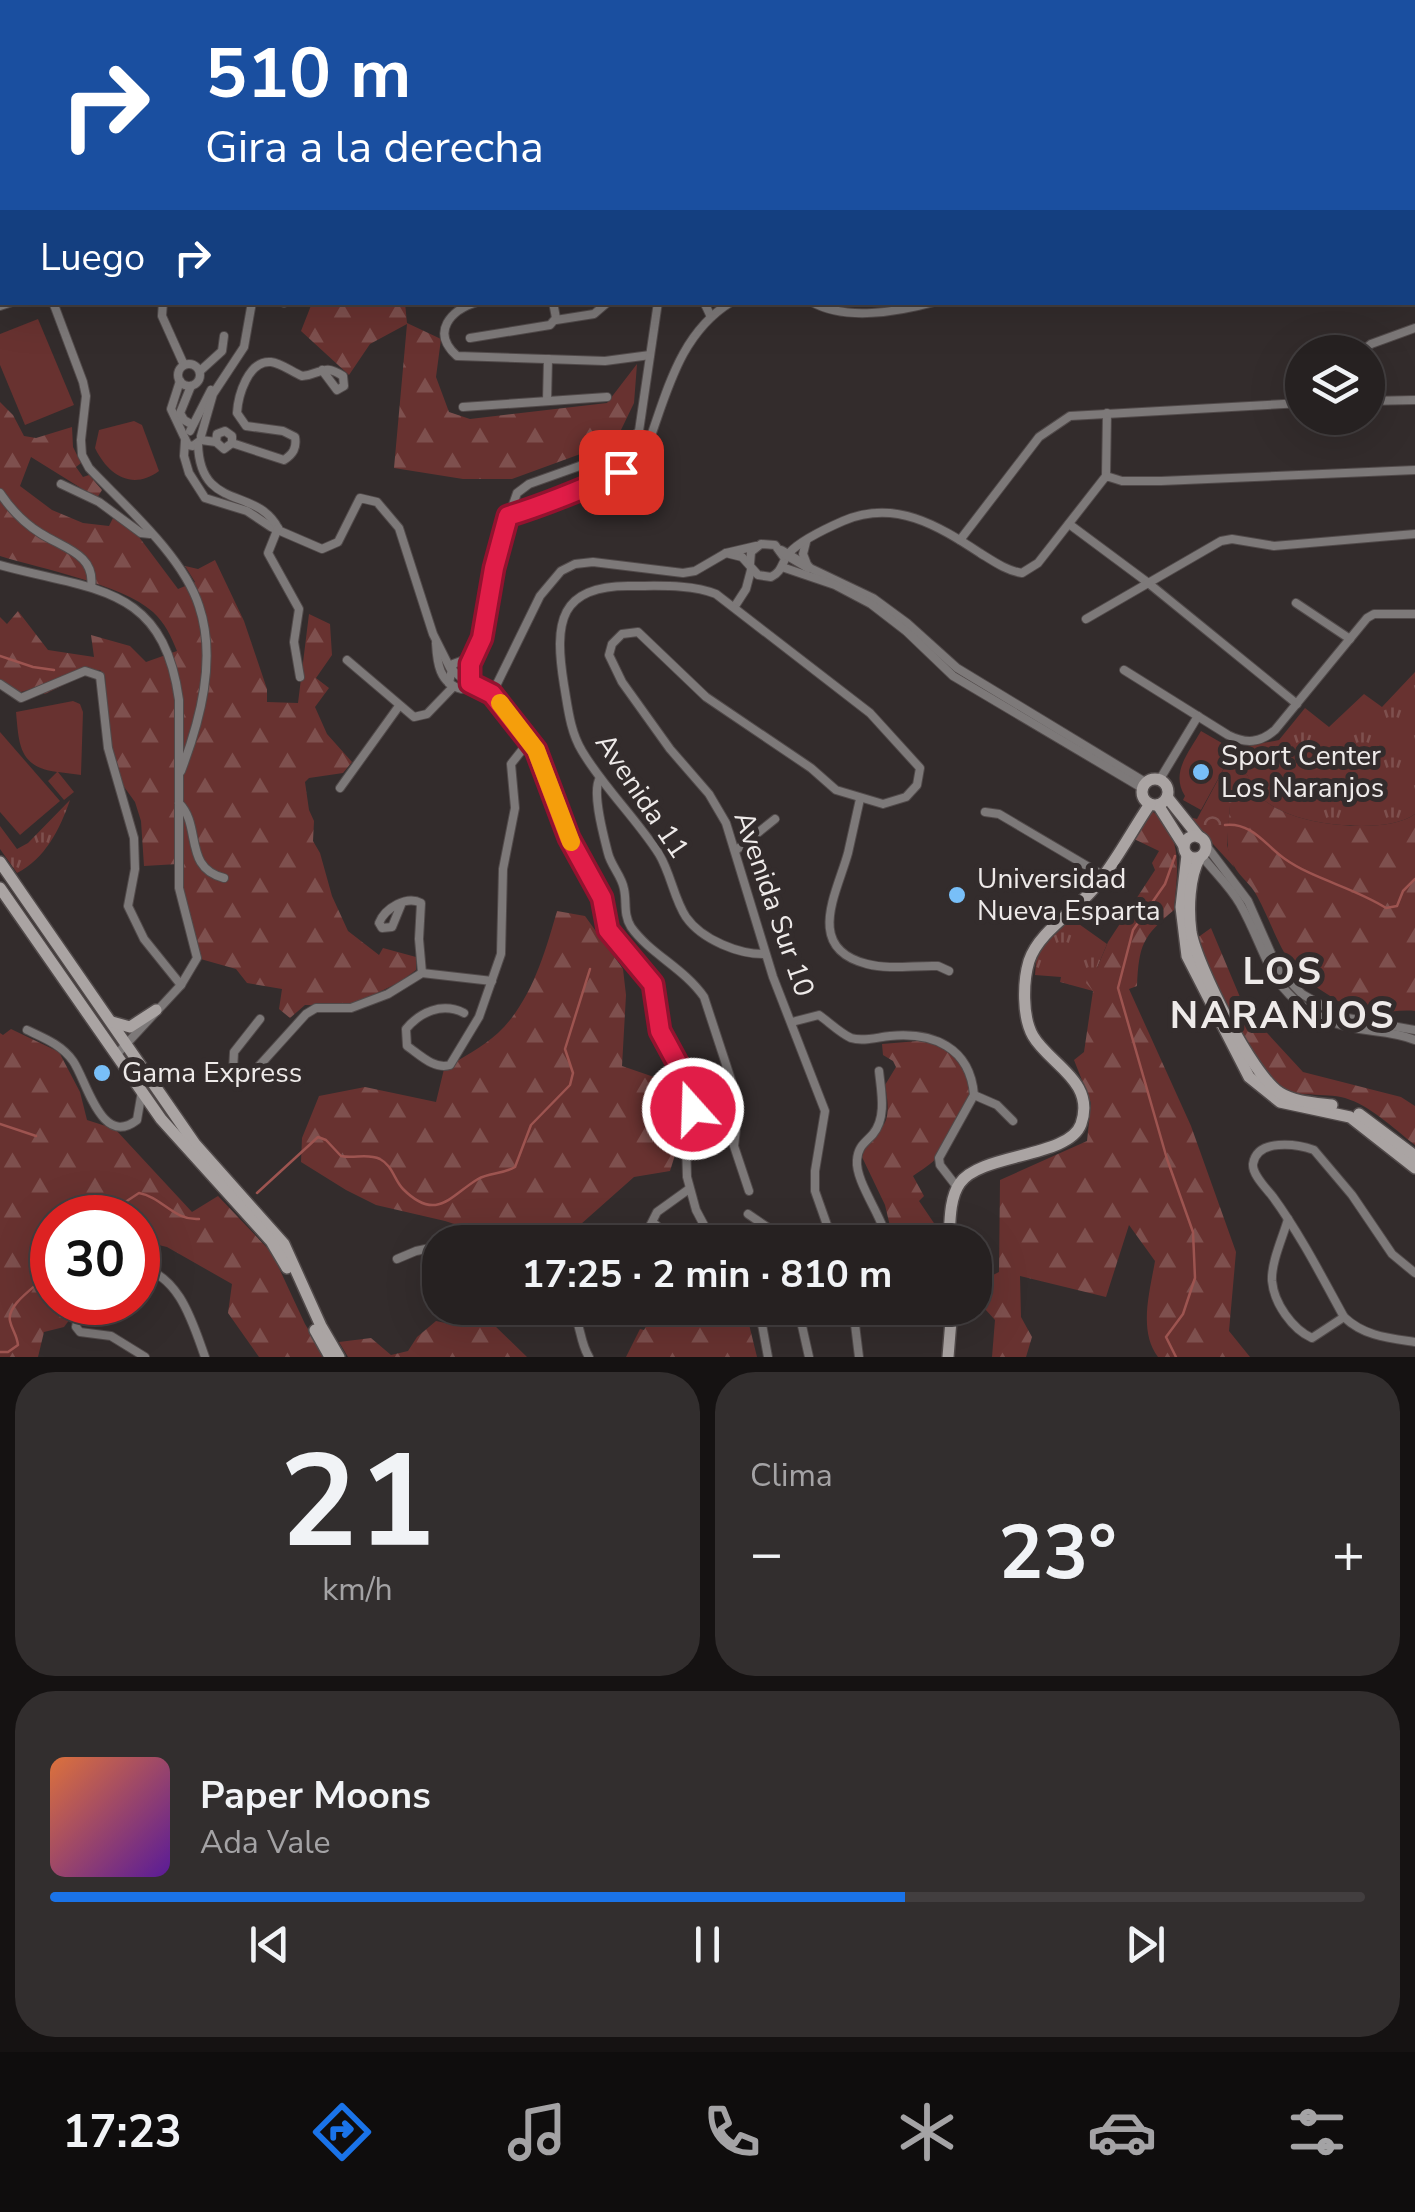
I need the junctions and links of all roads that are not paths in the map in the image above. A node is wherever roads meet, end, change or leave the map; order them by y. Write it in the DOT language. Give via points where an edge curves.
graph roads {
  1 [pos="54,305"];
  2 [pos="163,305"];
  3 [pos="251,305"];
  4 [pos="468,305"];
  5 [pos="554,305"];
  6 [pos="604,305"];
  7 [pos="658,305"];
  8 [pos="705,305"];
  9 [pos="727,305"];
  10 [pos="817,305"];
  11 [pos="912,305"];
  12 [pos="710,317"];
  13 [pos="556,320"];
  14 [pos="1415,328"];
  15 [pos="224,336"];
  16 [pos="470,338"];
  17 [pos="1385,339"];
  18 [pos="650,355"];
  19 [pos="548,360"];
  20 [pos="184,365"];
  21 [pos="322,370"];
  22 [pos="200,371"];
  23 [pos="180,381"];
  24 [pos="218,383"];
  25 [pos="191,386"];
  26 [pos="606,396"];
  27 [pos="1415,400"];
  28 [pos="547,401"];
  29 [pos="1385,401"];
  30 [pos="1285,404"];
  31 [pos="463,407"];
  32 [pos="1107,412"];
  33 [pos="188,433"];
  34 [pos="200,440"];
  35 [pos="1415,470"];
  36 [pos="1106,476"];
  37 [pos="61,484"];
  38 [pos="0,493"];
  39 [pos="508,516"];
  40 [pos="1069,524"];
  41 [pos="278,528"];
  42 [pos="150,534"];
  43 [pos="1415,534"];
  44 [pos="960,540"];
  45 [pos="806,542"];
  46 [pos="756,546"];
  47 [pos="726,553"];
  48 [pos="782,557"];
  49 [pos="0,565"];
  50 [pos="751,566"];
  51 [pos="808,566"];
  52 [pos="765,577"];
  53 [pos="1147,582"];
  54 [pos="91,587"];
  55 [pos="746,589"];
  56 [pos="1296,604"];
  57 [pos="735,606"];
  58 [pos="1415,614"];
  59 [pos="1086,618"];
  60 [pos="436,639"];
  61 [pos="1350,640"];
  62 [pos="347,660"];
  63 [pos="470,664"];
  64 [pos="450,668"];
  65 [pos="1124,670"];
  66 [pos="300,676"];
  67 [pos="470,683"];
  68 [pos="0,684"];
  69 [pos="451,685"];
  70 [pos="492,694"];
  71 [pos="1296,704"];
  72 [pos="399,706"];
  73 [pos="1198,716"];
  74 [pos="530,740"];
  75 [pos="180,776"];
  76 [pos="600,778"];
  77 [pos="1160,779"];
  78 [pos="1144,785"];
  79 [pos="340,788"];
  80 [pos="860,799"];
  81 [pos="1158,802"];
  82 [pos="178,803"];
  83 [pos="985,812"];
  84 [pos="776,819"];
  85 [pos="1196,849"];
  86 [pos="736,852"];
  87 [pos="0,862"];
  88 [pos="1104,876"];
  89 [pos="224,878"];
  90 [pos="0,888"];
  91 [pos="401,905"];
  92 [pos="766,954"];
  93 [pos="949,971"];
  94 [pos="422,973"];
  95 [pos="492,981"];
  96 [pos="180,985"];
  97 [pos="156,1010"];
  98 [pos="464,1013"];
  99 [pos="260,1019"];
  100 [pos="109,1020"];
  101 [pos="792,1022"];
  102 [pos="27,1030"];
  103 [pos="1415,1030"];
  104 [pos="1415,1040"];
  105 [pos="122,1050"];
  106 [pos="879,1071"];
  107 [pos="142,1091"];
  108 [pos="974,1095"];
  109 [pos="1013,1120"];
  110 [pos="1415,1156"];
  111 [pos="1415,1168"];
  112 [pos="957,1188"];
  113 [pos="689,1189"];
  114 [pos="748,1191"];
  115 [pos="663,1207"];
  116 [pos="748,1214"];
  117 [pos="1288,1219"];
  118 [pos="654,1225"];
  119 [pos="664,1225"];
  120 [pos="705,1225"];
  121 [pos="763,1225"];
  122 [pos="827,1225"];
  123 [pos="883,1225"];
  124 [pos="952,1225"];
  125 [pos="422,1250"];
  126 [pos="398,1259"];
  127 [pos="1415,1273"];
  128 [pos="160,1279"];
  129 [pos="1344,1318"];
  130 [pos="76,1325"];
  131 [pos="580,1325"];
  132 [pos="762,1325"];
  133 [pos="802,1325"];
  134 [pos="855,1325"];
  135 [pos="951,1325"];
  136 [pos="1415,1342"];
  137 [pos="145,1357"];
  138 [pos="205,1357"];
  139 [pos="330,1357"];
  140 [pos="339,1357"];
  141 [pos="588,1357"];
  142 [pos="768,1357"];
  143 [pos="809,1357"];
  144 [pos="860,1357"];
  145 [pos="948,1357"];
  1 -- 42 [label="street" via="84,382 82,455"];
  2 -- 20 [label="street"];
  3 -- 24 [label="street" via="244,347"];
  4 -- 19 [label="street" via="449,316 446,330 458,356"];
  5 -- 13 [label="street"];
  6 -- 13 [label="street" via="594,314"];
  7 -- 18 [label="street"];
  8 -- 12 [label="street"];
  9 -- 12 [label="street"];
  10 -- 11 [label="street" via="852,313"];
  12 -- 39 [label="street" via="686,346 637,458 565,498"];
  13 -- 16 [label="street"];
  14 -- 17 [label="street"];
  15 -- 22 [label="street" via="222,350"];
  18 -- 19 [label="street"];
  18 -- 39 [label="street" via="639,431 630,444 528,484"];
  19 -- 28 [label="street"];
  20 -- 22 [label="street"];
  20 -- 23 [label="street"];
  21 -- 34 [label="street" via="302,376 266,362 238,396 237,413 246,426 295,437 284,460"];
  22 -- 25 [label="street"];
  23 -- 25 [label="street"];
  23 -- 33 [label="street" via="171,409"];
  24 -- 33 [label="street"];
  24 -- 34 [label="street"];
  25 -- 33 [label="street" via="180,412"];
  26 -- 28 [label="street"];
  27 -- 29 [label="street"];
  28 -- 31 [label="street"];
  30 -- 32 [label="street"];
  32 -- 36 [label="street"];
  32 -- 44 [label="street" via="1070,416 1051,426"];
  33 -- 34 [label="street" via="193,446"];
  33 -- 41 [label="street" via="186,464 200,494"];
  34 -- 41 [label="street" via="212,486 271,516"];
  35 -- 36 [label="street" via="1161,481"];
  36 -- 40 [label="street"];
  37 -- 42 [label="street"];
  38 -- 54 [label="street" via="38,532 89,565"];
  39 -- 63 [label="street" via="482,638"];
  40 -- 44 [label="street" via="1034,568 1022,573"];
  40 -- 53 [label="street"];
  41 -- 60 [label="street" via="328,548 342,538 356,501 377,502 404,537"];
  41 -- 66 [label="street" via="268,553 299,609 294,642"];
  42 -- 75 [label="street" via="195,596 207,656"];
  43 -- 53 [label="street" via="1284,546 1221,541"];
  44 -- 45 [label="street" via="913,515 888,511 852,518"];
  45 -- 48 [label="street"];
  45 -- 51 [label="street"];
  46 -- 47 [label="street"];
  46 -- 48 [label="street" via="767,543"];
  46 -- 50 [label="street"];
  47 -- 50 [label="street"];
  47 -- 70 [label="street" via="683,574 593,562 561,571 545,586"];
  48 -- 51 [label="street"];
  48 -- 52 [label="street" via="773,576"];
  48 -- 78 [label="street" via="871,604 953,676"];
  49 -- 54 [label="street"];
  50 -- 52 [label="street"];
  50 -- 55 [label="street"];
  51 -- 78 [label="street" via="873,598 957,668"];
  52 -- 55 [label="street"];
  53 -- 59 [label="street"];
  53 -- 71 [label="street"];
  54 -- 75 [label="street" via="136,607 164,643 179,700"];
  55 -- 57 [label="street"];
  56 -- 61 [label="street"];
  57 -- 76 [label="street, Avenida 11" via="701,590 620,586 590,590 570,606 559,638 567,704 575,738"];
  57 -- 80 [label="street" via="870,713 920,768 920,780 906,797 883,804"];
  58 -- 61 [label="street" via="1374,614"];
  60 -- 64 [label="street"];
  60 -- 69 [label="street" via="439,671"];
  61 -- 71 [label="street"];
  62 -- 72 [label="street"];
  63 -- 64 [label="street" via="458,660"];
  63 -- 67 [label="street"];
  64 -- 67 [label="street"];
  64 -- 69 [label="street"];
  65 -- 73 [label="street"];
  67 -- 69 [label="street"];
  67 -- 70 [label="street"];
  68 -- 96 [label="street" via="21,698 85,671 100,676 108,748 134,838 128,906"];
  69 -- 72 [label="street" via="427,714 414,716"];
  70 -- 74 [label="street"];
  71 -- 73 [label="street" via="1256,741 1239,740"];
  72 -- 79 [label="street"];
  73 -- 77 [label="street"];
  74 -- 95 [label="street" via="511,764 515,808 503,869 501,954"];
  74 -- 113 [label="street" via="569,838 602,898 608,930 653,984 663,1038 693,1093 685,1160"];
  75 -- 82 [label="street"];
  76 -- 92 [label="street, Avenida 11" via="666,865 687,918 733,950"];
  76 -- 114 [label="street" via="596,798 608,856 624,885 625,914 704,996 739,1104 734,1146"];
  77 -- 78 [label="main road"];
  77 -- 81 [label="main road" via="1168,788"];
  78 -- 81 [label="main road" via="1142,796"];
  80 -- 86 [label="street, Avenida Sur 10" via="836,790 706,697 638,632 622,634 610,655 622,682 710,794"];
  80 -- 93 [label="street" via="829,909 831,935 864,964"];
  81 -- 85 [label="main road"];
  81 -- 88 [label="main road"];
  82 -- 89 [label="street" via="188,814 197,859"];
  82 -- 96 [label="street" via="179,888 196,958"];
  83 -- 88 [label="street" via="1000,814"];
  84 -- 86 [label="street"];
  85 -- 103 [label="street" via="1248,902 1278,969 1302,994 1342,1018"];
  85 -- 104 [label="street" via="1232,892 1269,969 1298,1002 1338,1024"];
  85 -- 110 [label="main road" via="1194,942 1260,1076 1283,1095 1362,1115"];
  85 -- 111 [label="main road" via="1181,907 1187,956 1249,1077 1280,1102 1350,1118"];
  86 -- 92 [label="street, Avenida Sur 10"];
  87 -- 100 [label="main road"];
  88 -- 112 [label="main road" via="1031,955 1026,974 1028,1025 1074,1080 1080,1126 1067,1139 976,1171"];
  90 -- 105 [label="main road"];
  91 -- 94 [label="street" via="421,903"];
  92 -- 101 [label="street, Avenida Sur 10"];
  94 -- 95 [label="street"];
  94 -- 99 [label="street" via="351,1008 316,1008 249,1077 239,1075 234,1052"];
  95 -- 98 [label="street" via="450,1065 442,1068 406,1046 406,1029 430,1010"];
  96 -- 97 [label="street"];
  97 -- 100 [label="main road" via="130,1028"];
  97 -- 105 [label="street"];
  100 -- 105 [label="main road"];
  101 -- 108 [label="street" via="819,1015 852,1038 938,1039 966,1064"];
  101 -- 122 [label="street, Avenida Sur 10" via="825,1111 815,1171"];
  102 -- 107 [label="street" via="73,1061 99,1115 114,1125 137,1120"];
  105 -- 107 [label="main road"];
  105 -- 140 [label="main road" via="284,1244"];
  106 -- 123 [label="street" via="880,1122 862,1142 857,1169"];
  107 -- 139 [label="main road" via="277,1250"];
  108 -- 109 [label="street"];
  108 -- 112 [label="street" via="939,1158"];
  112 -- 124 [label="main road"];
  113 -- 115 [label="street"];
  113 -- 120 [label="street"];
  115 -- 118 [label="street"];
  115 -- 119 [label="street"];
  116 -- 121 [label="street"];
  117 -- 127 [label="street" via="1254,1171 1257,1156 1272,1146 1314,1150 1392,1254"];
  117 -- 129 [label="street"];
  117 -- 129 [label="street" via="1272,1278 1286,1316 1312,1338"];
  125 -- 126 [label="street"];
  128 -- 138 [label="street" via="185,1303"];
  129 -- 136 [label="street" via="1380,1337"];
  130 -- 137 [label="street"];
  131 -- 141 [label="street"];
  132 -- 142 [label="street"];
  133 -- 143 [label="street"];
  134 -- 144 [label="street"];
  135 -- 145 [label="main road"];
}
